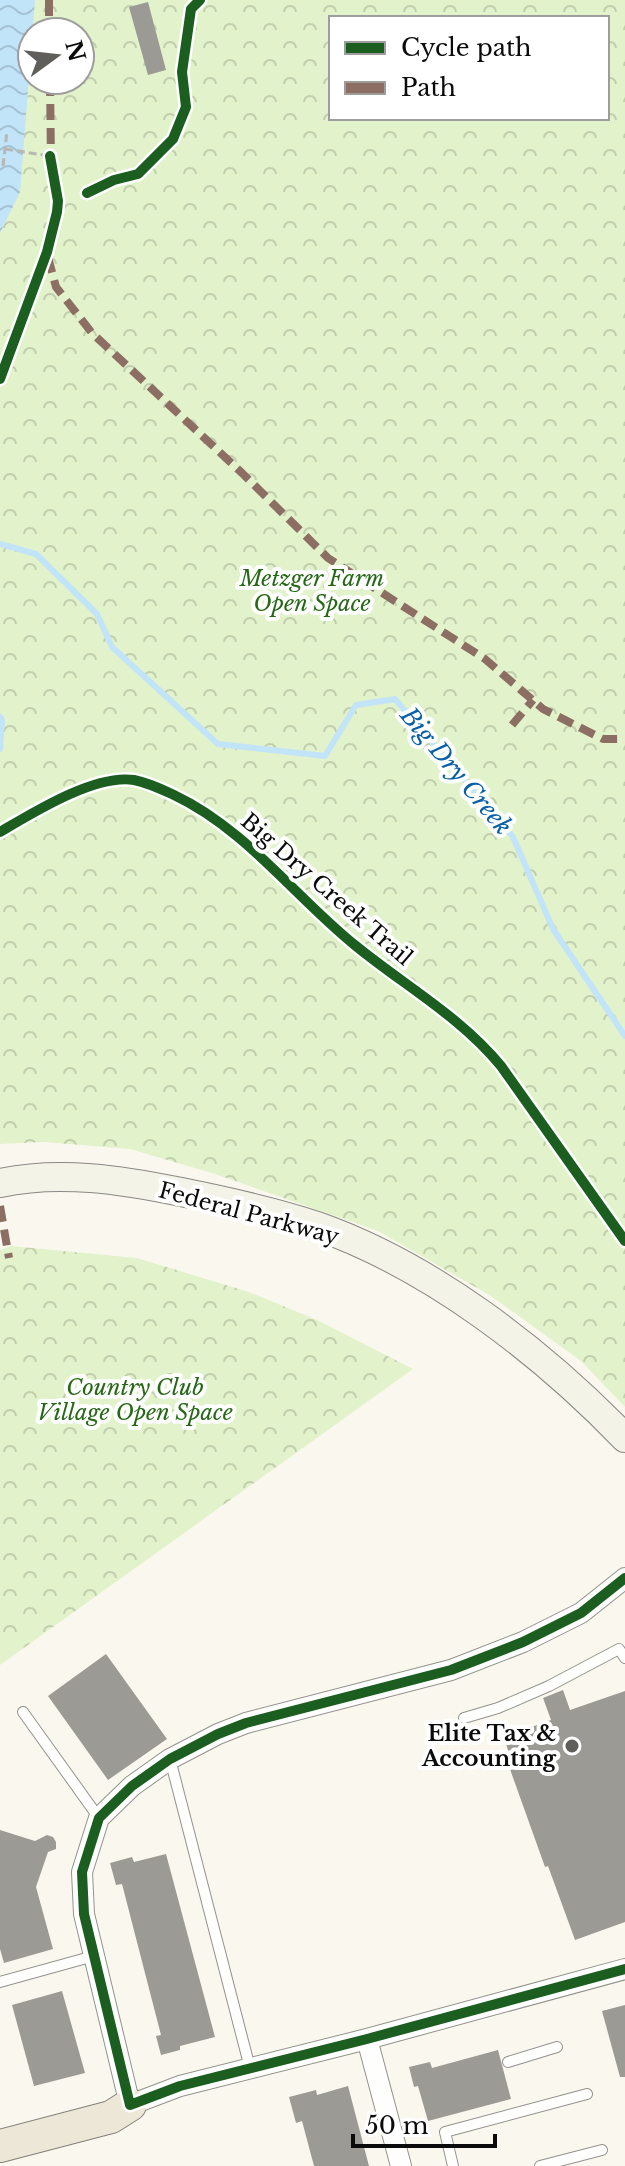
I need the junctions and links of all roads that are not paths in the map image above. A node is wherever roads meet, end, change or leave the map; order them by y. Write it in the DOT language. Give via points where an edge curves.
graph roads {
  1 [pos="0,1183"];
  2 [pos="601,1414"];
  3 [pos="625,1438"];
  4 [pos="625,1452"];
  5 [pos="625,1578"];
  6 [pos="625,1658"];
  7 [pos="23,1712"];
  8 [pos="464,1718"];
  9 [pos="170,1759"];
  10 [pos="99,1818"];
  11 [pos="94,1956"];
  12 [pos="625,1969"];
  13 [pos="0,1982"];
  14 [pos="367,2039"];
  15 [pos="557,2047"];
  16 [pos="508,2062"];
  17 [pos="250,2068"];
  18 [pos="587,2094"];
  19 [pos="130,2105"];
  20 [pos="0,2123"];
  21 [pos="0,2146"];
  22 [pos="602,2150"];
  23 [pos="401,2166"];
  24 [pos="453,2166"];
  25 [pos="540,2166"];
  1 -- 2 [label="main road, Federal Parkway" via="82,1177 150,1186 316,1226 383,1254 461,1299"];
  2 -- 3 [label="main road, Federal Parkway"];
  2 -- 4 [label="street"];
  5 -- 9 [label="street" via="581,1613 523,1642 451,1670 246,1723"];
  6 -- 8 [label="lane" via="619,1649 549,1686"];
  7 -- 10 [label="lane"];
  9 -- 10 [label="street"];
  9 -- 17 [label="lane"];
  10 -- 11 [label="street" via="82,1872"];
  11 -- 13 [label="lane"];
  11 -- 19 [label="street"];
  12 -- 14 [label="street"];
  14 -- 17 [label="street"];
  14 -- 23 [label="street"];
  15 -- 16 [label="lane"];
  17 -- 19 [label="street"];
  18 -- 24 [label="lane" via="445,2132"];
  19 -- 20 [label="main road" via="104,2097"];
  19 -- 21 [label="main road" via="111,2117"];
  22 -- 25 [label="lane"];
}
